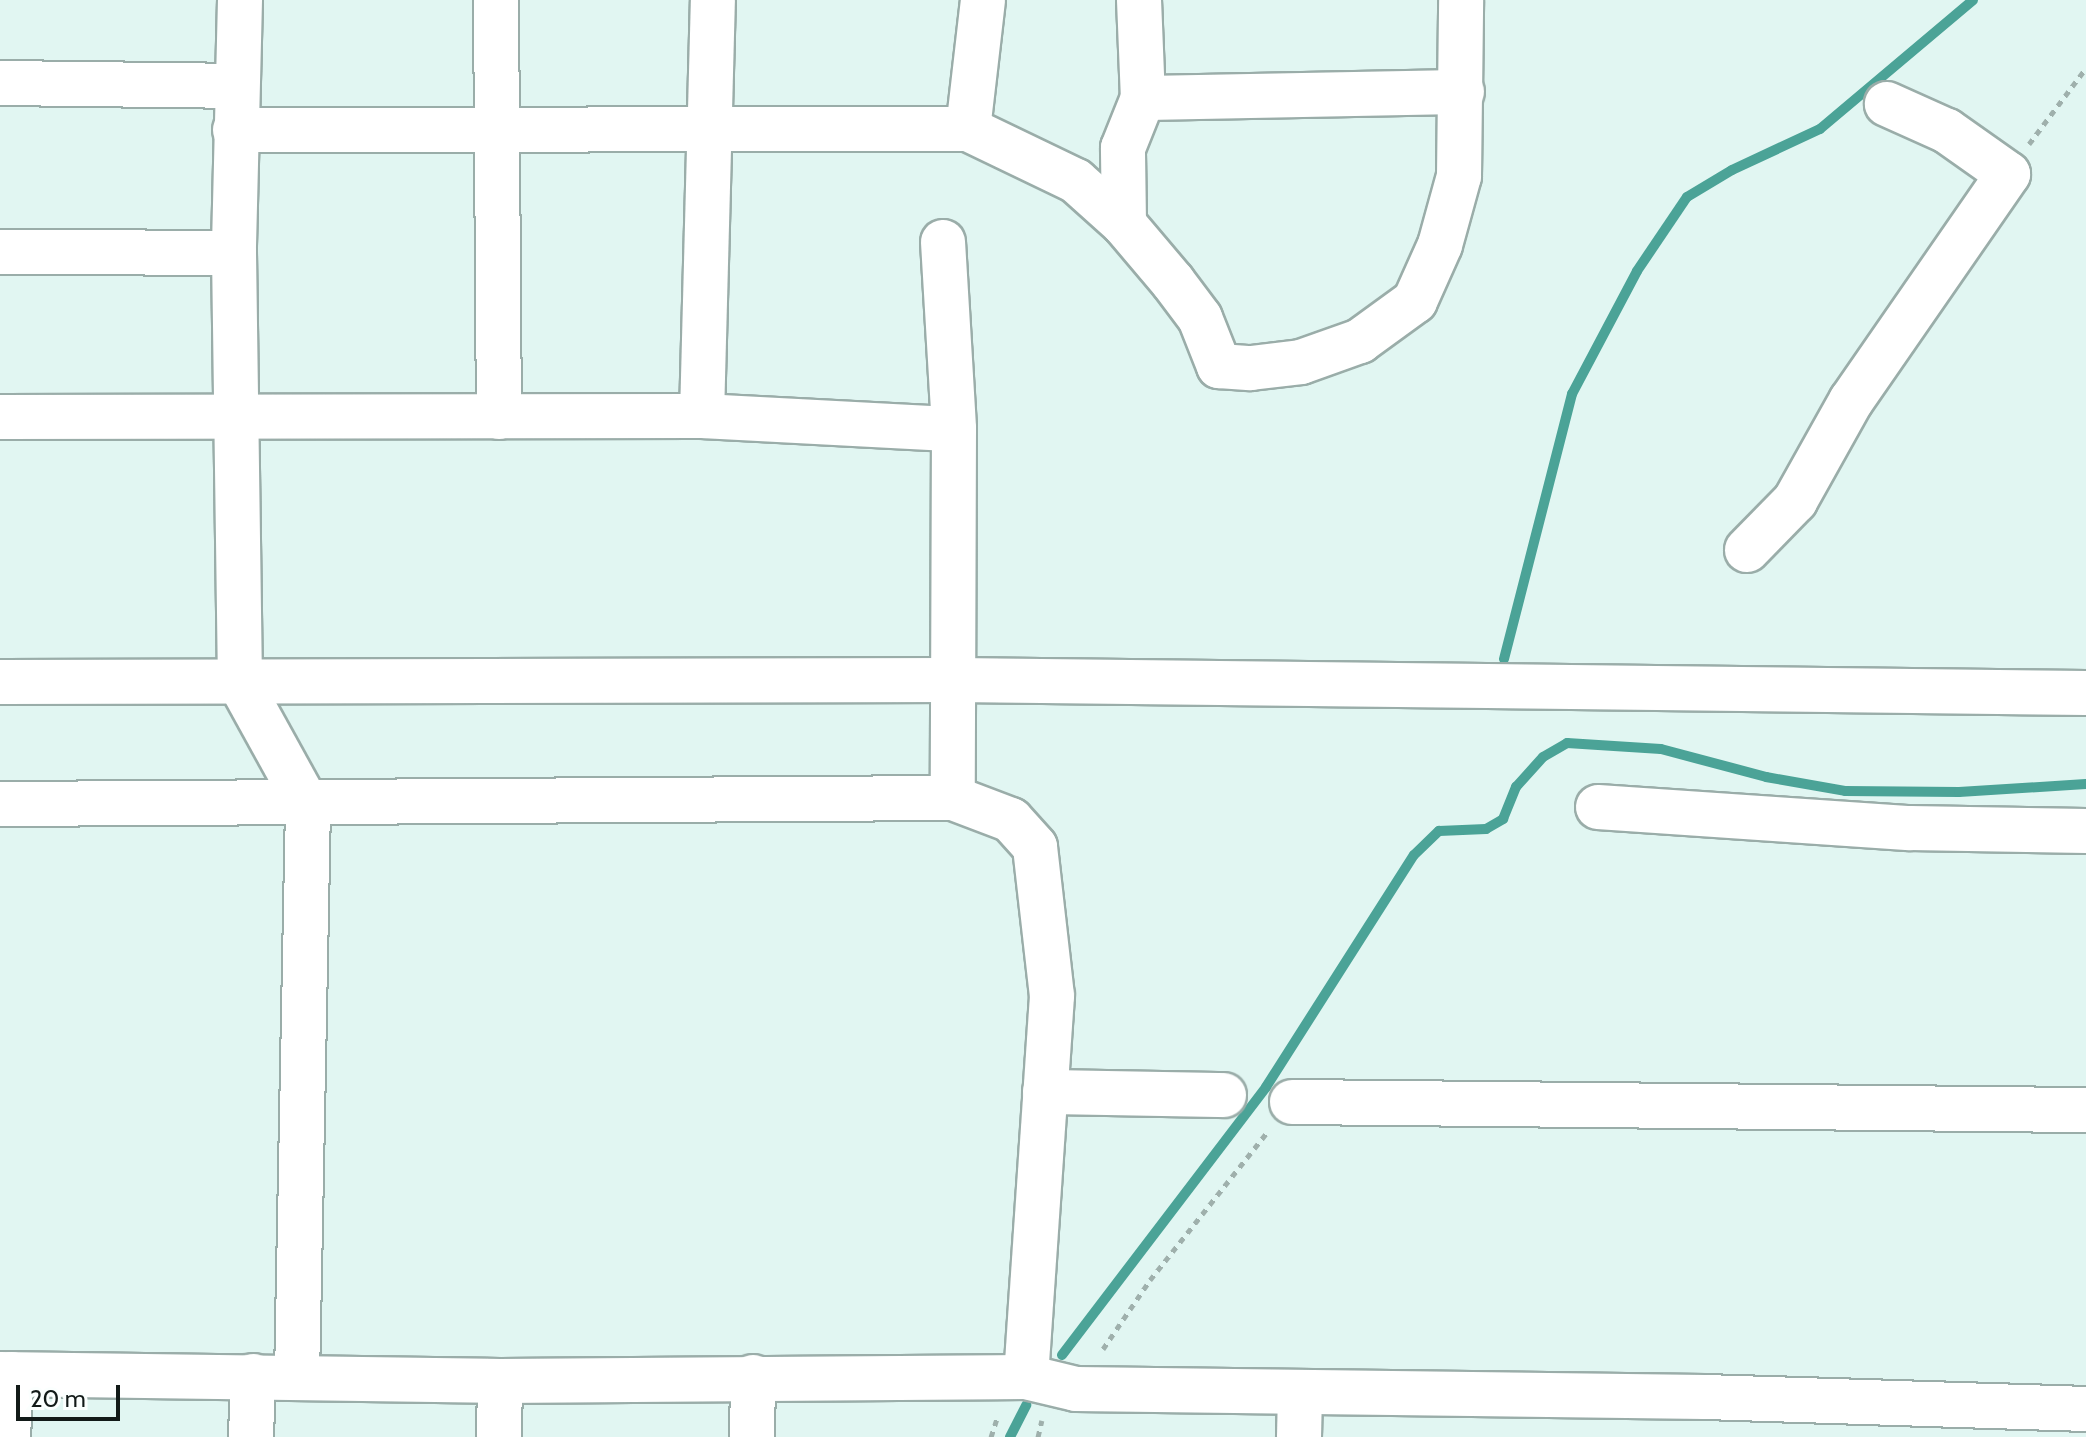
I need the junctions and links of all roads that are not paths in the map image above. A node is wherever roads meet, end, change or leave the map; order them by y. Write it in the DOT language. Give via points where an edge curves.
graph roads {
  1 [pos="240,0"];
  2 [pos="496,0"];
  3 [pos="713,0"];
  4 [pos="983,0"];
  5 [pos="1139,0"];
  6 [pos="1461,0"];
  7 [pos="0,83"];
  8 [pos="237,86"];
  9 [pos="1462,92"];
  10 [pos="1143,98"];
  11 [pos="1887,104"];
  12 [pos="497,126"];
  13 [pos="968,129"];
  14 [pos="235,130"];
  15 [pos="709,130"];
  16 [pos="1124,224"];
  17 [pos="943,242"];
  18 [pos="0,252"];
  19 [pos="234,253"];
  20 [pos="702,416"];
  21 [pos="0,417"];
  22 [pos="235,417"];
  23 [pos="499,417"];
  24 [pos="954,429"];
  25 [pos="1747,550"];
  26 [pos="956,680"];
  27 [pos="0,682"];
  28 [pos="240,683"];
  29 [pos="2086,693"];
  30 [pos="953,798"];
  31 [pos="0,804"];
  32 [pos="308,806"];
  33 [pos="1598,807"];
  34 [pos="2086,831"];
  35 [pos="1045,1092"];
  36 [pos="1224,1095"];
  37 [pos="1292,1102"];
  38 [pos="2086,1110"];
  39 [pos="6,1374"];
  40 [pos="253,1376"];
  41 [pos="297,1377"];
  42 [pos="753,1377"];
  43 [pos="1026,1377"];
  44 [pos="500,1381"];
  45 [pos="1300,1394"];
  46 [pos="2086,1409"];
  47 [pos="8,1437"];
  48 [pos="251,1437"];
  49 [pos="499,1437"];
  50 [pos="752,1437"];
  51 [pos="1299,1437"];
  1 -- 8 [label="street"];
  2 -- 12 [label="street"];
  3 -- 15 [label="street"];
  4 -- 13 [label="street"];
  5 -- 10 [label="street"];
  6 -- 9 [label="street"];
  7 -- 8 [label="street"];
  8 -- 14 [label="street"];
  9 -- 10 [label="street"];
  9 -- 16 [label="street" via="1459,176 1440,245 1415,301 1360,341 1301,362 1219,366 1200,318"];
  10 -- 16 [label="street" via="1123,148"];
  11 -- 25 [label="street" via="1947,131 2008,174 1851,401 1795,501"];
  12 -- 14 [label="street"];
  12 -- 15 [label="street"];
  12 -- 23 [label="street"];
  13 -- 15 [label="street"];
  13 -- 16 [label="street" via="1076,181"];
  14 -- 19 [label="street"];
  15 -- 20 [label="street"];
  17 -- 24 [label="street"];
  18 -- 19 [label="street"];
  19 -- 22 [label="street"];
  20 -- 23 [label="street"];
  20 -- 24 [label="street"];
  21 -- 22 [label="street"];
  22 -- 23 [label="street"];
  22 -- 28 [label="street"];
  24 -- 26 [label="street"];
  26 -- 28 [label="street"];
  26 -- 29 [label="street"];
  26 -- 30 [label="street"];
  27 -- 28 [label="street"];
  28 -- 32 [label="street"];
  30 -- 32 [label="street"];
  30 -- 35 [label="street" via="1011,820 1035,847 1051,972"];
  31 -- 32 [label="street"];
  32 -- 41 [label="street"];
  33 -- 34 [label="street" via="1910,828"];
  35 -- 36 [label="street"];
  35 -- 43 [label="street"];
  37 -- 38 [label="street"];
  39 -- 40 [label="street"];
  39 -- 47 [label="street"];
  40 -- 41 [label="street"];
  40 -- 48 [label="street"];
  41 -- 44 [label="street"];
  42 -- 43 [label="street"];
  42 -- 44 [label="street"];
  42 -- 50 [label="street"];
  43 -- 45 [label="street" via="1076,1389"];
  44 -- 49 [label="street"];
  45 -- 46 [label="street" via="1705,1397"];
  45 -- 51 [label="street"];
}
